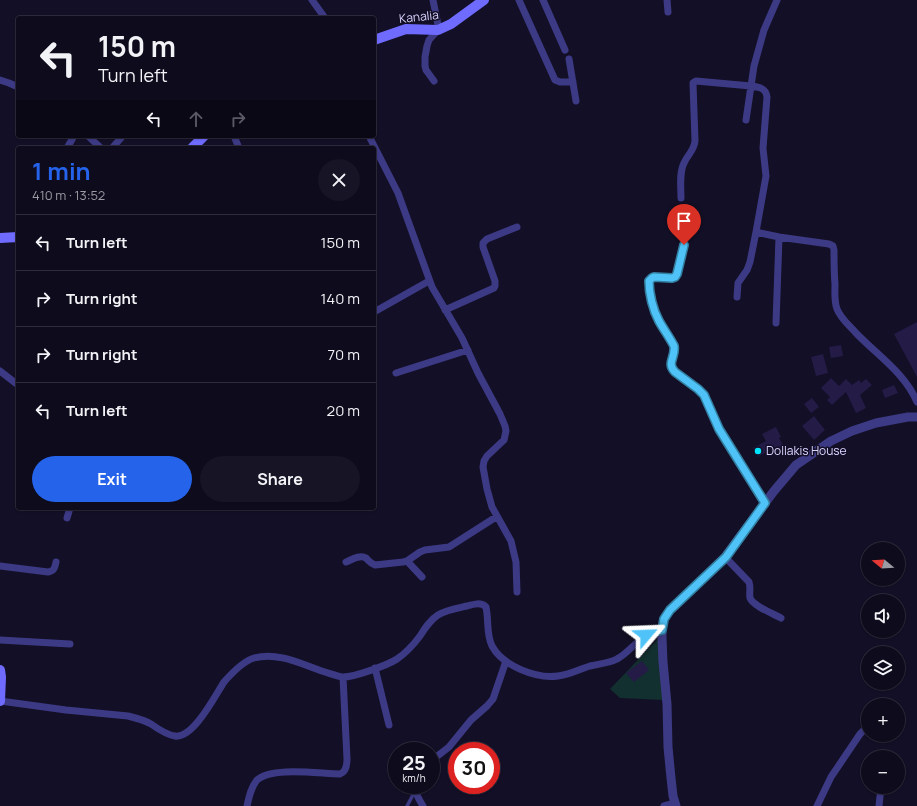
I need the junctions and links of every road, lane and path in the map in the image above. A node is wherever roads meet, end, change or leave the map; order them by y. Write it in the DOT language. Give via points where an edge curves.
graph roads {
  1 [pos="312,0"];
  2 [pos="433,0"];
  3 [pos="484,0"];
  4 [pos="519,0"];
  5 [pos="543,0"];
  6 [pos="667,0"];
  7 [pos="777,0"];
  8 [pos="668,12"];
  9 [pos="324,16"];
  10 [pos="438,30"];
  11 [pos="376,39"];
  12 [pos="565,50"];
  13 [pos="569,59"];
  14 [pos="0,80"];
  15 [pos="434,81"];
  16 [pos="573,82"];
  17 [pos="16,86"];
  18 [pos="751,86"];
  19 [pos="576,101"];
  20 [pos="746,120"];
  21 [pos="90,138"];
  22 [pos="121,138"];
  23 [pos="202,138"];
  24 [pos="99,146"];
  25 [pos="114,146"];
  26 [pos="194,146"];
  27 [pos="376,150"];
  28 [pos="681,198"];
  29 [pos="517,227"];
  30 [pos="756,232"];
  31 [pos="16,237"];
  32 [pos="0,238"];
  33 [pos="779,238"];
  34 [pos="684,245"];
  35 [pos="429,281"];
  36 [pos="737,297"];
  37 [pos="445,310"];
  38 [pos="376,311"];
  39 [pos="776,323"];
  40 [pos="468,350"];
  41 [pos="0,371"];
  42 [pos="396,373"];
  43 [pos="16,383"];
  44 [pos="917,402"];
  45 [pos="917,417"];
  46 [pos="765,503"];
  47 [pos="69,510"];
  48 [pos="496,517"];
  49 [pos="67,518"];
  50 [pos="726,557"];
  51 [pos="407,560"];
  52 [pos="56,562"];
  53 [pos="346,562"];
  54 [pos="0,566"];
  55 [pos="422,577"];
  56 [pos="517,592"];
  57 [pos="781,618"];
  58 [pos="662,630"];
  59 [pos="0,640"];
  60 [pos="70,644"];
  61 [pos="506,661"];
  62 [pos="375,668"];
  63 [pos="0,670"];
  64 [pos="343,677"];
  65 [pos="0,701"];
  66 [pos="389,725"];
  67 [pos="861,733"];
  68 [pos="440,754"];
  69 [pos="413,794"];
  70 [pos="417,794"];
  71 [pos="880,794"];
  72 [pos="676,805"];
  73 [pos="247,806"];
  74 [pos="407,806"];
  75 [pos="423,806"];
  76 [pos="664,806"];
  77 [pos="817,806"];
  78 [pos="879,806"];
  1 -- 9 [label="street"];
  2 -- 10 [label="street"];
  3 -- 10 [label="main road, Kanalia" via="451,24"];
  4 -- 16 [label="street" via="555,80"];
  5 -- 12 [label="street"];
  6 -- 8 [label="street"];
  7 -- 18 [label="street" via="764,30"];
  10 -- 11 [label="main road, Kanalia" via="406,29"];
  10 -- 15 [label="street" via="429,40 425,57 426,70"];
  13 -- 16 [label="street"];
  14 -- 17 [label="street"];
  16 -- 19 [label="street"];
  18 -- 20 [label="street"];
  18 -- 28 [label="street" via="696,81 693,83 695,141 682,169"];
  18 -- 30 [label="street" via="762,88 767,97 763,148 766,176"];
  21 -- 24 [label="street"];
  22 -- 25 [label="street"];
  23 -- 26 [label="main road"];
  27 -- 35 [label="street" via="398,192"];
  29 -- 37 [label="street" via="483,243 495,281 494,288"];
  30 -- 33 [label="street"];
  30 -- 36 [label="street" via="747,270 738,283"];
  31 -- 32 [label="main road"];
  33 -- 39 [label="street"];
  33 -- 44 [label="street" via="833,246 835,300 839,313 843,320 901,376"];
  34 -- 46 [label="street" via="675,277 654,277 649,281 654,309 674,346 671,366 673,371 704,395 719,429"];
  35 -- 37 [label="street"];
  35 -- 38 [label="street"];
  37 -- 40 [label="street"];
  40 -- 42 [label="street"];
  40 -- 48 [label="street" via="505,426 504,440 487,456 482,466 490,503"];
  41 -- 43 [label="street"];
  45 -- 46 [label="street" via="876,423 831,442 796,465"];
  46 -- 50 [label="street"];
  47 -- 49 [label="street"];
  48 -- 51 [label="street" via="449,547 425,550"];
  48 -- 56 [label="street" via="511,541 516,562"];
  50 -- 57 [label="street" via="748,582 753,603"];
  50 -- 58 [label="street" via="670,610 664,619"];
  51 -- 53 [label="street" via="375,565 363,557"];
  51 -- 55 [label="street"];
  52 -- 54 [label="street" via="53,570 48,572"];
  58 -- 61 [label="street" via="646,635 615,660 560,676 531,674"];
  58 -- 72 [label="street" via="668,747"];
  59 -- 60 [label="street"];
  61 -- 62 [label="street" via="496,653 488,637 486,607 477,604 438,614 402,655"];
  61 -- 68 [label="street" via="491,703 471,720"];
  62 -- 64 [label="street"];
  62 -- 66 [label="street"];
  63 -- 65 [label="main road"];
  64 -- 65 [label="street" via="282,658 253,658 226,680 195,726 188,733 177,737 138,718"];
  64 -- 73 [label="street" via="347,759 344,771 337,774 298,772 264,776 253,787"];
  67 -- 77 [label="street" via="831,777"];
  69 -- 74 [label="lane"];
  70 -- 75 [label="street"];
  71 -- 78 [label="street"];
  72 -- 76 [label="street"];
}
